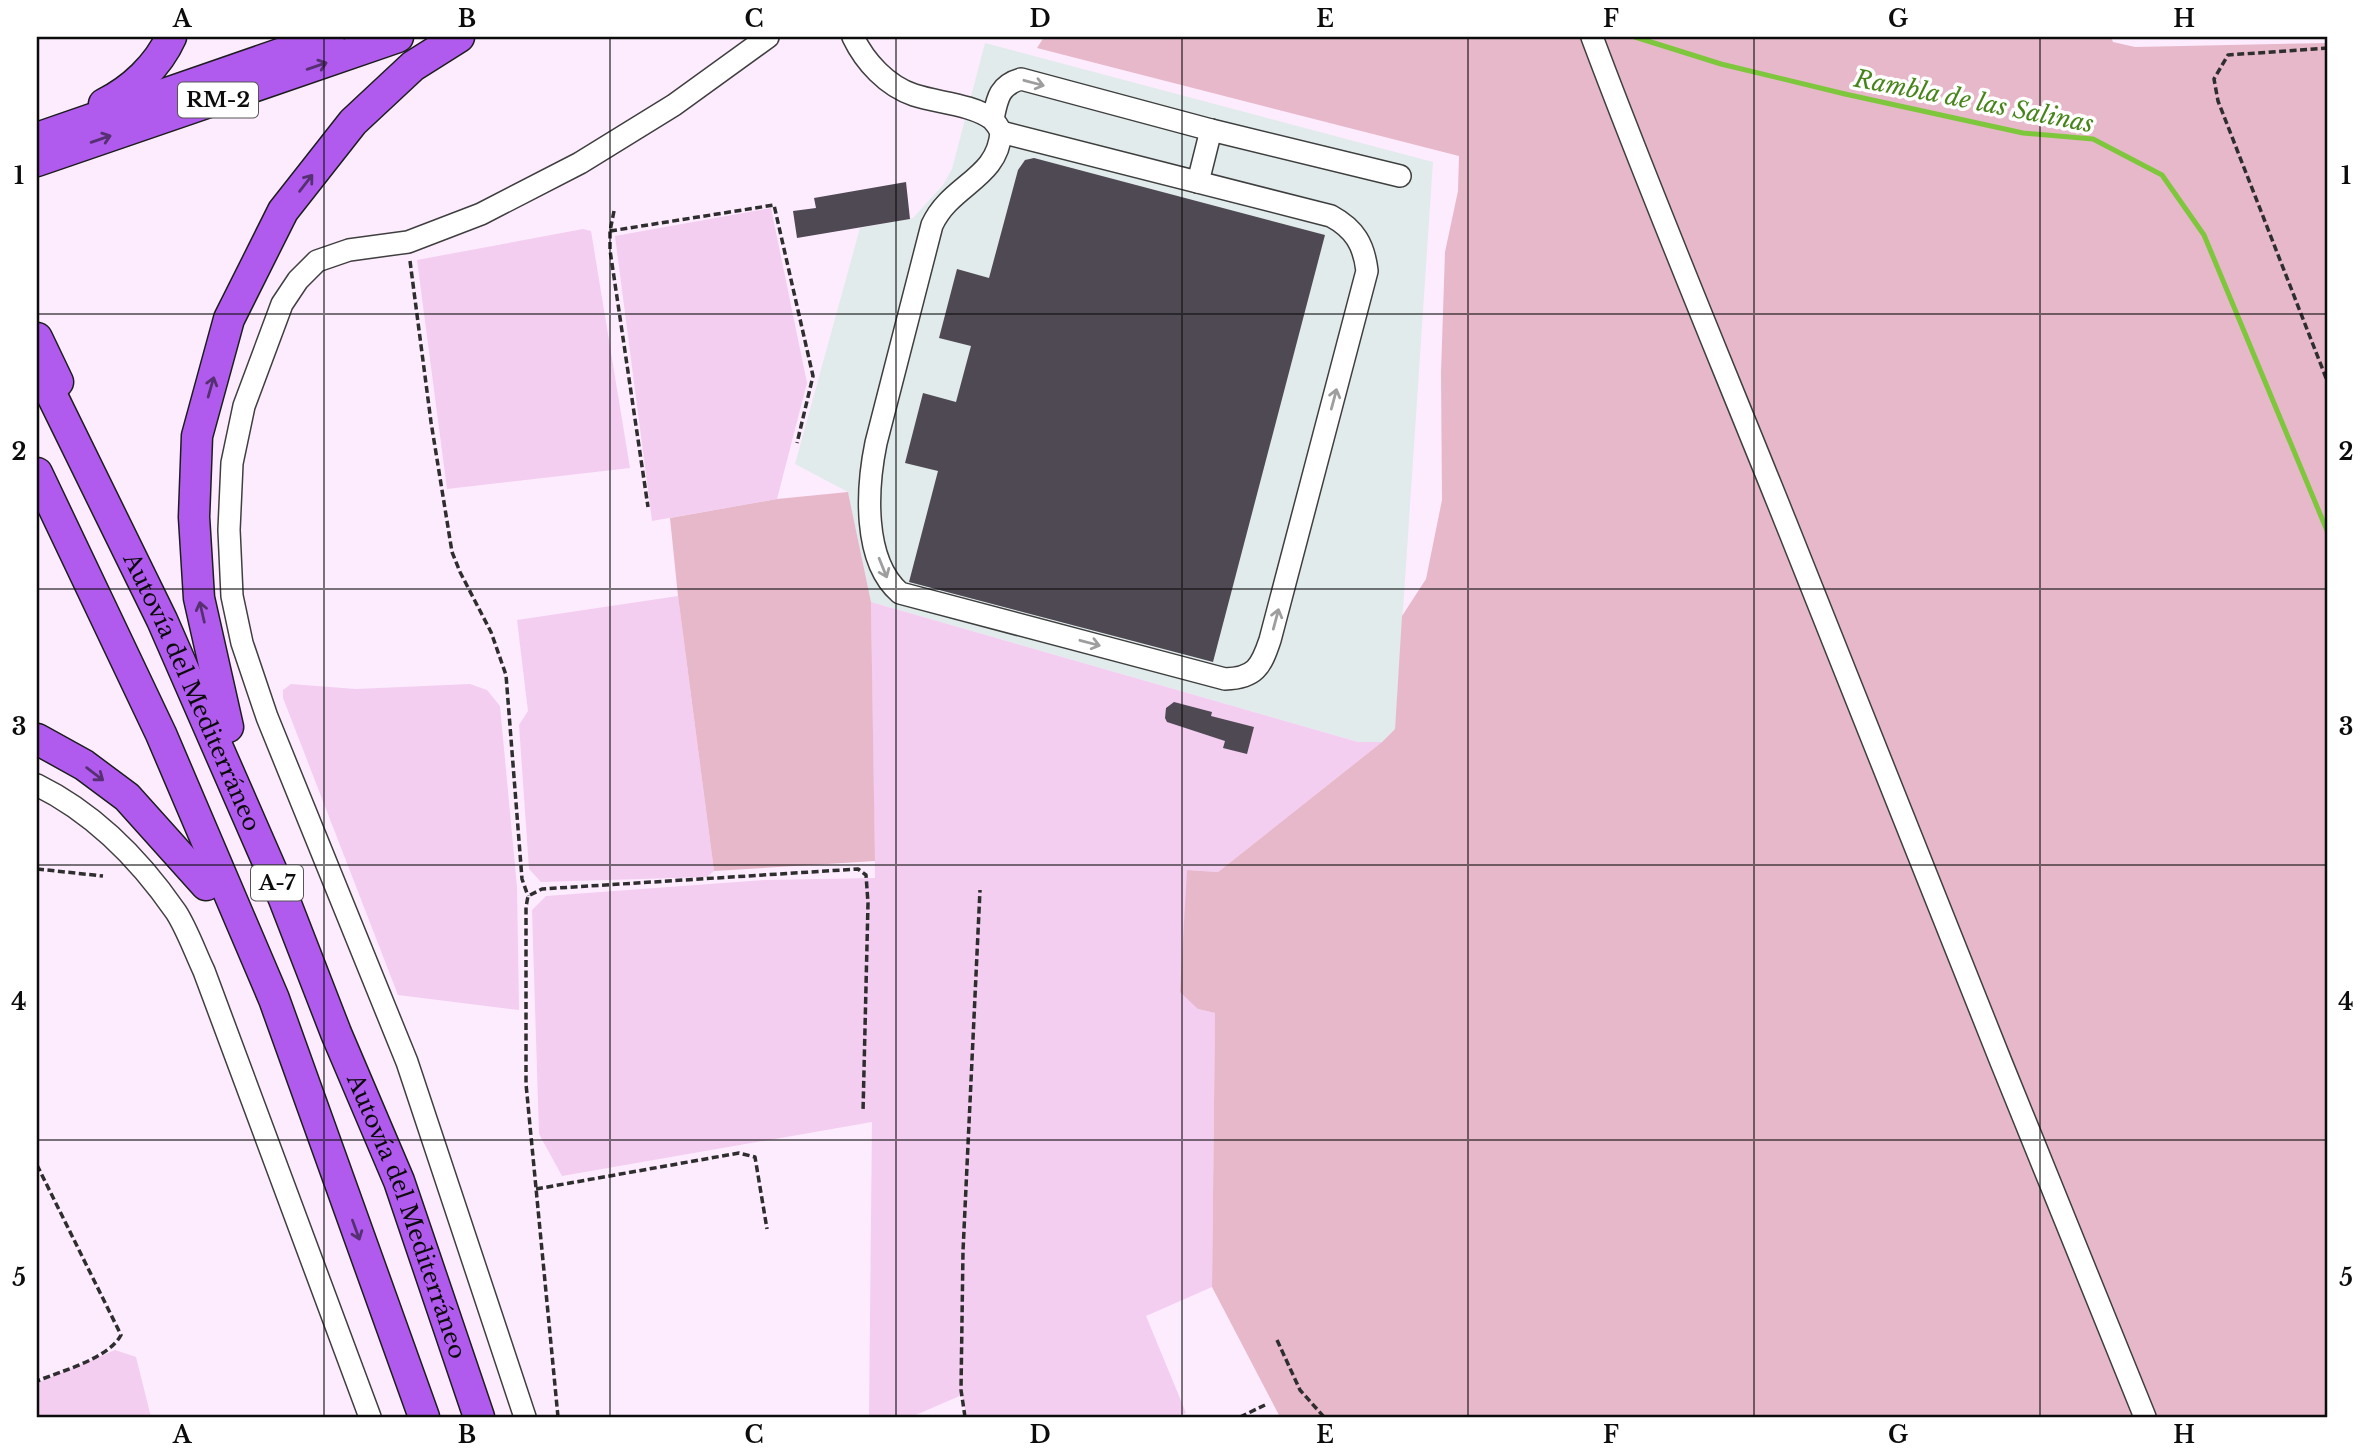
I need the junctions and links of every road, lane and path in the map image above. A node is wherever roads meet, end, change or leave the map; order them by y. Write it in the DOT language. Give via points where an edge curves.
graph roads {
  1 [pos="171,37"];
  2 [pos="329,37"];
  3 [pos="398,37"];
  4 [pos="459,37"];
  5 [pos="768,37"];
  6 [pos="853,37"];
  7 [pos="1592,37"];
  8 [pos="2328,48"];
  9 [pos="997,126"];
  10 [pos="1211,130"];
  11 [pos="37,137"];
  12 [pos="37,161"];
  13 [pos="1399,176"];
  14 [pos="1198,182"];
  15 [pos="614,211"];
  16 [pos="610,231"];
  17 [pos="408,242"];
  18 [pos="37,338"];
  19 [pos="37,365"];
  20 [pos="2328,383"];
  21 [pos="797,443"];
  22 [pos="37,473"];
  23 [pos="37,504"];
  24 [pos="648,507"];
  25 [pos="228,727"];
  26 [pos="37,739"];
  27 [pos="37,785"];
  28 [pos="37,869"];
  29 [pos="103,876"];
  30 [pos="206,885"];
  31 [pos="979,890"];
  32 [pos="528,896"];
  33 [pos="863,1112"];
  34 [pos="37,1165"];
  35 [pos="332,1166"];
  36 [pos="399,1181"];
  37 [pos="536,1189"];
  38 [pos="768,1229"];
  39 [pos="1277,1340"];
  40 [pos="37,1381"];
  41 [pos="1265,1405"];
  42 [pos="370,1417"];
  43 [pos="424,1417"];
  44 [pos="479,1417"];
  45 [pos="525,1417"];
  46 [pos="558,1417"];
  47 [pos="965,1417"];
  48 [pos="1240,1417"];
  49 [pos="1324,1417"];
  50 [pos="2145,1417"];
  1 -- 11 [label="highway" via="163,54 123,95"];
  2 -- 11 [label="highway, RM-2"];
  12 -- 3 [label="highway, RM-2, one-way"];
  25 -- 4 [label="highway, one-way" via="199,598 194,517 197,436 229,319 284,211 353,122 413,66"];
  5 -- 17 [label="lane" via="674,105 580,163 481,214"];
  6 -- 9 [label="lane" via="862,56 884,78 912,94 974,111"];
  7 -- 50 [label="lane"];
  8 -- 20 [label="path" via="2228,55 2214,79 2218,101"];
  9 -- 10 [label="lane, one-way" via="1001,90 1021,79"];
  9 -- 14 [label="lane"];
  9 -- 14 [label="lane, one-way" via="996,157 945,203 930,232 870,472 868,502 882,570 900,593 1225,679 1242,678 1257,668 1270,640 1367,271 1356,234 1331,216"];
  10 -- 13 [label="lane"];
  10 -- 14 [label="lane"];
  15 -- 16 [label="path"];
  16 -- 21 [label="path" via="774,205 813,376"];
  16 -- 24 [label="path"];
  17 -- 32 [label="path" via="452,552 491,632 506,675"];
  17 -- 45 [label="lane" via="349,250 317,261 282,304 244,406 232,463 232,596 267,718 407,1062"];
  18 -- 25 [label="highway"];
  19 -- 36 [label="highway, Autovía del Mediterráneo / A-7" via="162,620 284,898"];
  22 -- 35 [label="highway, Autovía del Mediterráneo / A-7" via="172,760 274,999"];
  23 -- 30 [label="highway"];
  25 -- 36 [label="highway" via="382,1110"];
  26 -- 30 [label="highway, one-way" via="84,765 127,797"];
  27 -- 42 [label="lane" via="100,825 177,914 204,971"];
  28 -- 29 [label="path"];
  30 -- 35 [label="highway" via="316,1148"];
  31 -- 47 [label="path" via="963,1251 961,1390"];
  32 -- 33 [label="path" via="542,890 858,869 866,875 868,903"];
  32 -- 37 [label="path" via="526,1084"];
  34 -- 40 [label="path" via="121,1335 116,1345 99,1356"];
  35 -- 43 [label="highway, Autovía del Mediterráneo / A-7, one-way"];
  36 -- 44 [label="highway, Autovía del Mediterráneo / A-7"];
  37 -- 38 [label="path" via="739,1153 755,1157"];
  37 -- 46 [label="path"];
  39 -- 49 [label="path" via="1300,1390"];
  41 -- 48 [label="path"];
}
